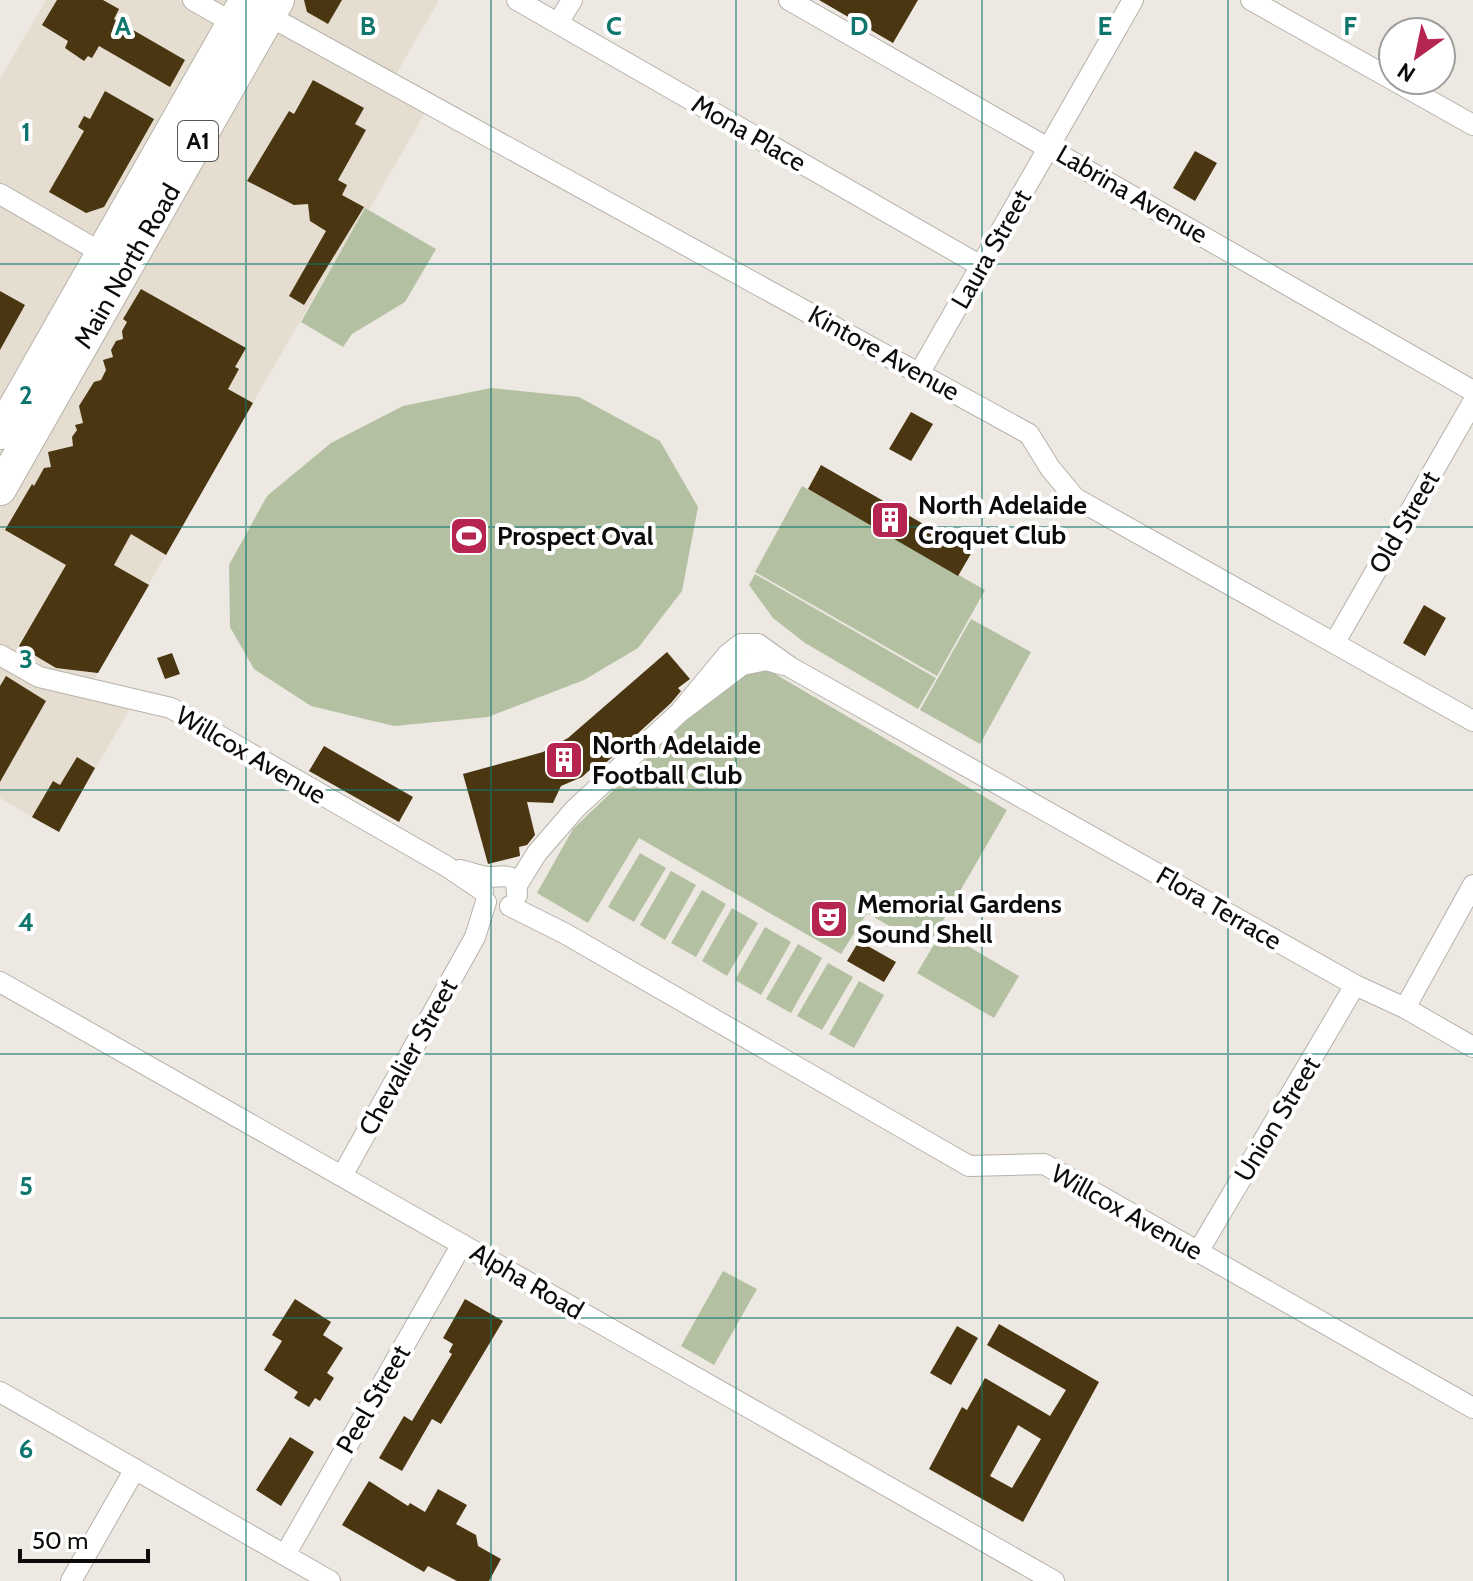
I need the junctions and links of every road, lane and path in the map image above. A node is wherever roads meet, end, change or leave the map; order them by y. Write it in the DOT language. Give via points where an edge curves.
graph roads {
  1 [pos="193,0"];
  2 [pos="517,0"];
  3 [pos="572,0"];
  4 [pos="789,0"];
  5 [pos="1133,0"];
  6 [pos="1251,0"];
  7 [pos="257,10"];
  8 [pos="558,23"];
  9 [pos="1473,125"];
  10 [pos="1049,147"];
  11 [pos="0,194"];
  12 [pos="114,260"];
  13 [pos="981,266"];
  14 [pos="920,372"];
  15 [pos="1473,391"];
  16 [pos="1473,402"];
  17 [pos="0,433"];
  18 [pos="0,489"];
  19 [pos="1335,642"];
  20 [pos="0,655"];
  21 [pos="790,667"];
  22 [pos="1473,721"];
  23 [pos="1473,885"];
  24 [pos="501,892"];
  25 [pos="0,982"];
  26 [pos="1355,985"];
  27 [pos="1405,1008"];
  28 [pos="1473,1047"];
  29 [pos="342,1176"];
  30 [pos="462,1244"];
  31 [pos="1198,1252"];
  32 [pos="0,1392"];
  33 [pos="1473,1408"];
  34 [pos="135,1469"];
  35 [pos="285,1555"];
  36 [pos="71,1581"];
  37 [pos="330,1581"];
  38 [pos="1054,1581"];
  1 -- 7 [label="street, Kintore Avenue"];
  2 -- 8 [label="street, Mona Place"];
  3 -- 8 [label="street"];
  4 -- 10 [label="street, Labrina Avenue"];
  5 -- 10 [label="street, Laura Street"];
  6 -- 9 [label="street"];
  7 -- 12 [label="highway, Main North Road / A1"];
  7 -- 14 [label="street, Kintore Avenue"];
  8 -- 13 [label="street, Mona Place"];
  10 -- 13 [label="street, Laura Street"];
  10 -- 15 [label="street, Labrina Avenue"];
  11 -- 12 [label="street"];
  12 -- 17 [label="highway, Main North Road / A1"];
  12 -- 18 [label="highway, Main North Road / A1"];
  13 -- 14 [label="street, Laura Street"];
  14 -- 19 [label="street, Kintore Avenue" via="1029,434 1075,498"];
  16 -- 19 [label="street, Old Street"];
  19 -- 22 [label="street, Kintore Avenue"];
  20 -- 24 [label="street, Willcox Avenue" via="39,677 171,708 446,866"];
  21 -- 24 [label="street, Chevalier Street" via="766,660 742,665 680,712 575,809"];
  21 -- 26 [label="street, Flora Terrace"];
  23 -- 27 [label="street"];
  24 -- 29 [label="street, Chevalier Street"];
  24 -- 31 [label="street, Willcox Avenue" via="969,1166 1044,1164"];
  25 -- 29 [label="street, Alpha Road"];
  26 -- 27 [label="street, Flora Terrace"];
  26 -- 31 [label="street, Union Street"];
  27 -- 28 [label="street, Flora Terrace"];
  29 -- 30 [label="street, Alpha Road"];
  30 -- 35 [label="street, Peel Street"];
  30 -- 38 [label="street, Alpha Road"];
  31 -- 33 [label="street, Willcox Avenue"];
  32 -- 34 [label="street"];
  34 -- 35 [label="street"];
  34 -- 36 [label="street"];
  35 -- 37 [label="street"];
}
